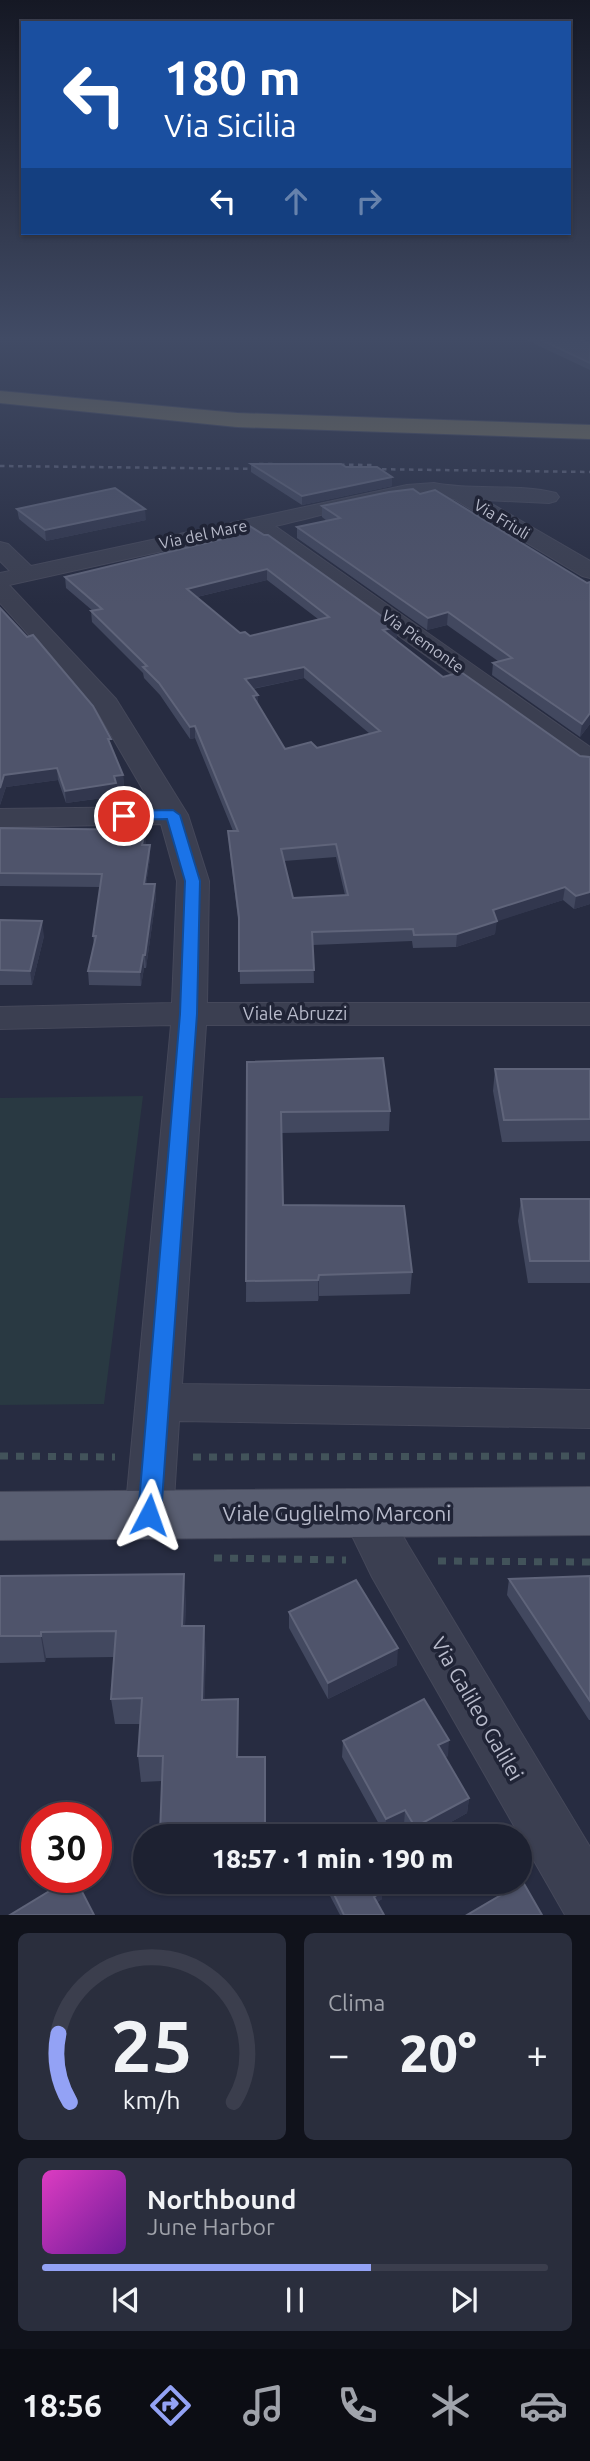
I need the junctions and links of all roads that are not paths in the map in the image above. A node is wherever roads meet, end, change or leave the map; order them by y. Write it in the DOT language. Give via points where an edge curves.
graph roads {
  1 [pos="194,426"];
  2 [pos="424,426"];
  3 [pos="590,432"];
  4 [pos="590,442"];
  5 [pos="417,487"];
  6 [pos="460,494"];
  7 [pos="549,497"];
  8 [pos="256,523"];
  9 [pos="0,549"];
  10 [pos="590,571"];
  11 [pos="27,575"];
  12 [pos="0,580"];
  13 [pos="0,589"];
  14 [pos="590,760"];
  15 [pos="173,815"];
  16 [pos="0,818"];
  17 [pos="189,1014"];
  18 [pos="590,1014"];
  19 [pos="0,1018"];
  20 [pos="158,1402"];
  21 [pos="590,1409"];
  22 [pos="590,1511"];
  23 [pos="149,1515"];
  24 [pos="0,1517"];
  25 [pos="378,1538"];
  26 [pos="590,1902"];
  1 -- 4 [label="highway" via="395,439"];
  2 -- 3 [label="highway"];
  5 -- 6 [label="street, Via Friuli"];
  5 -- 8 [label="street, Via del Mare"];
  6 -- 7 [label="street"];
  6 -- 10 [label="street, Via Friuli"];
  8 -- 11 [label="street, Via del Mare"];
  8 -- 14 [label="street, Via Piemonte"];
  9 -- 11 [label="street"];
  11 -- 12 [label="street, Via del Mare"];
  13 -- 15 [label="street" via="107,705"];
  15 -- 16 [label="street"];
  15 -- 17 [label="street" via="193,881"];
  17 -- 18 [label="street, Viale Abruzzi"];
  17 -- 19 [label="street, Viale Abruzzi"];
  17 -- 20 [label="street"];
  20 -- 21 [label="street"];
  20 -- 23 [label="street"];
  22 -- 25 [label="main road, Viale Guglielmo Marconi"];
  23 -- 24 [label="main road, Viale Guglielmo Marconi"];
  23 -- 25 [label="main road, Viale Guglielmo Marconi"];
  25 -- 26 [label="street, Via Galileo Galilei"];
}
